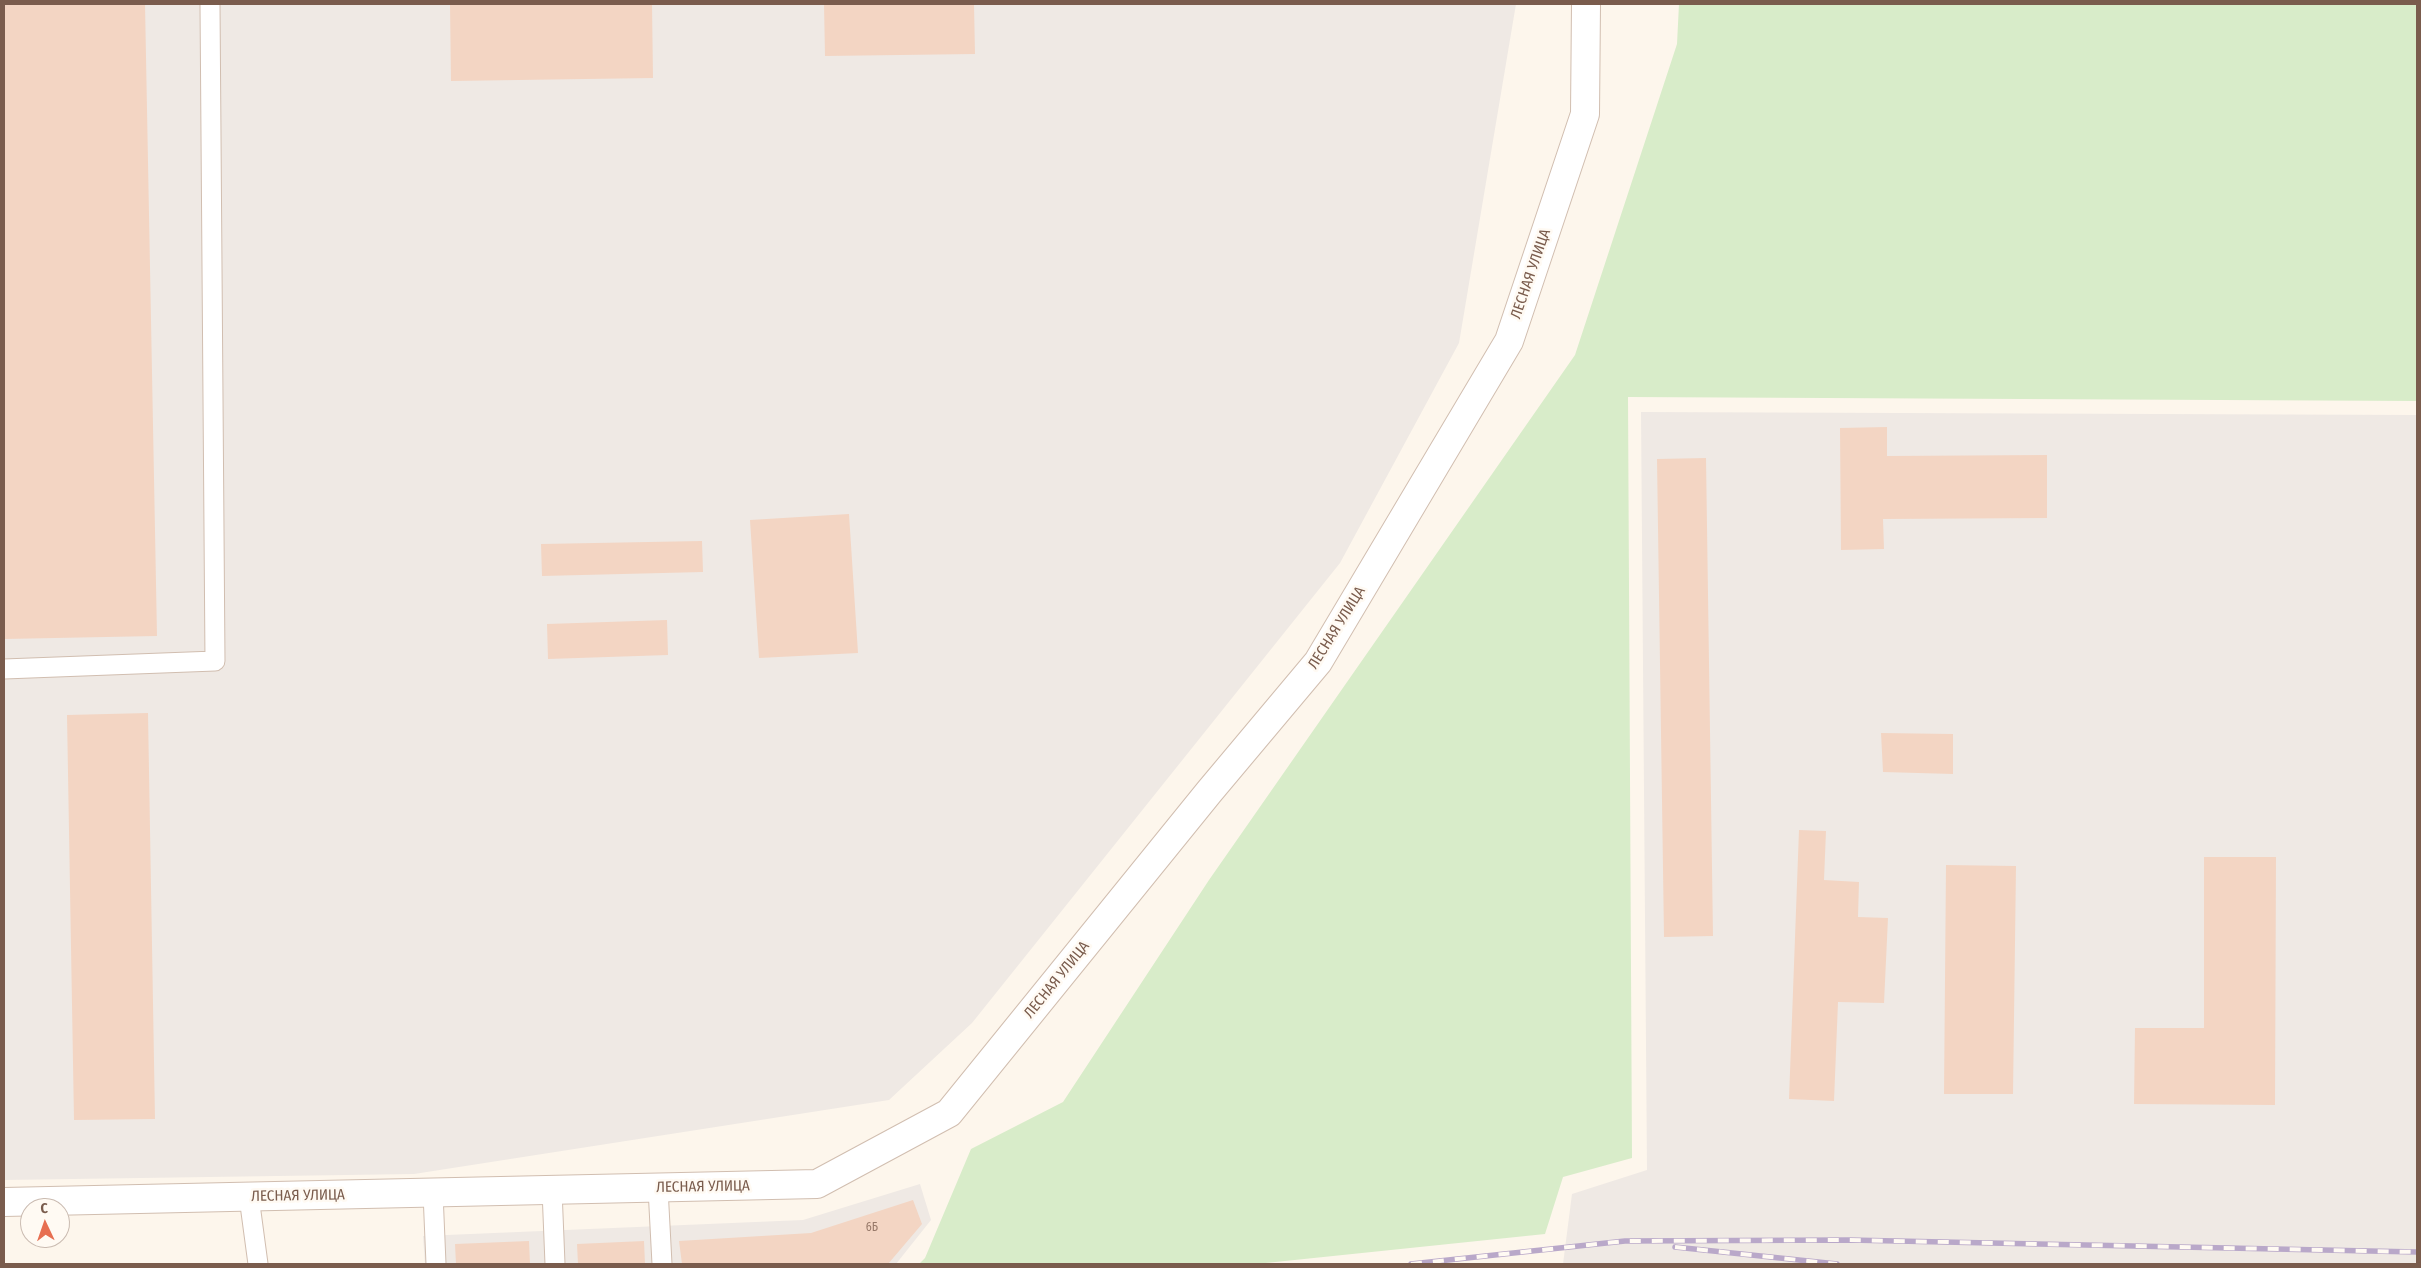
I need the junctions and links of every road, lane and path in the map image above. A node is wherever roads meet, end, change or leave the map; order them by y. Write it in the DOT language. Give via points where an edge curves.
graph roads {
  1 [pos="210,4"];
  2 [pos="1586,4"];
  3 [pos="4,669"];
  4 [pos="658,1188"];
  5 [pos="552,1190"];
  6 [pos="433,1193"];
  7 [pos="250,1197"];
  8 [pos="4,1202"];
  9 [pos="258,1264"];
  10 [pos="436,1264"];
  11 [pos="555,1264"];
  12 [pos="662,1264"];
  1 -- 3 [label="lane" via="215,661"];
  2 -- 4 [label="street, ЛЕСНАЯ УЛИЦА" via="1585,114 1509,341 1318,662 949,1113 817,1184"];
  4 -- 5 [label="street, ЛЕСНАЯ УЛИЦА"];
  4 -- 12 [label="lane"];
  5 -- 6 [label="street, ЛЕСНАЯ УЛИЦА"];
  5 -- 11 [label="lane"];
  6 -- 7 [label="street, ЛЕСНАЯ УЛИЦА"];
  6 -- 10 [label="lane"];
  7 -- 8 [label="street, ЛЕСНАЯ УЛИЦА"];
  7 -- 9 [label="lane"];
}
